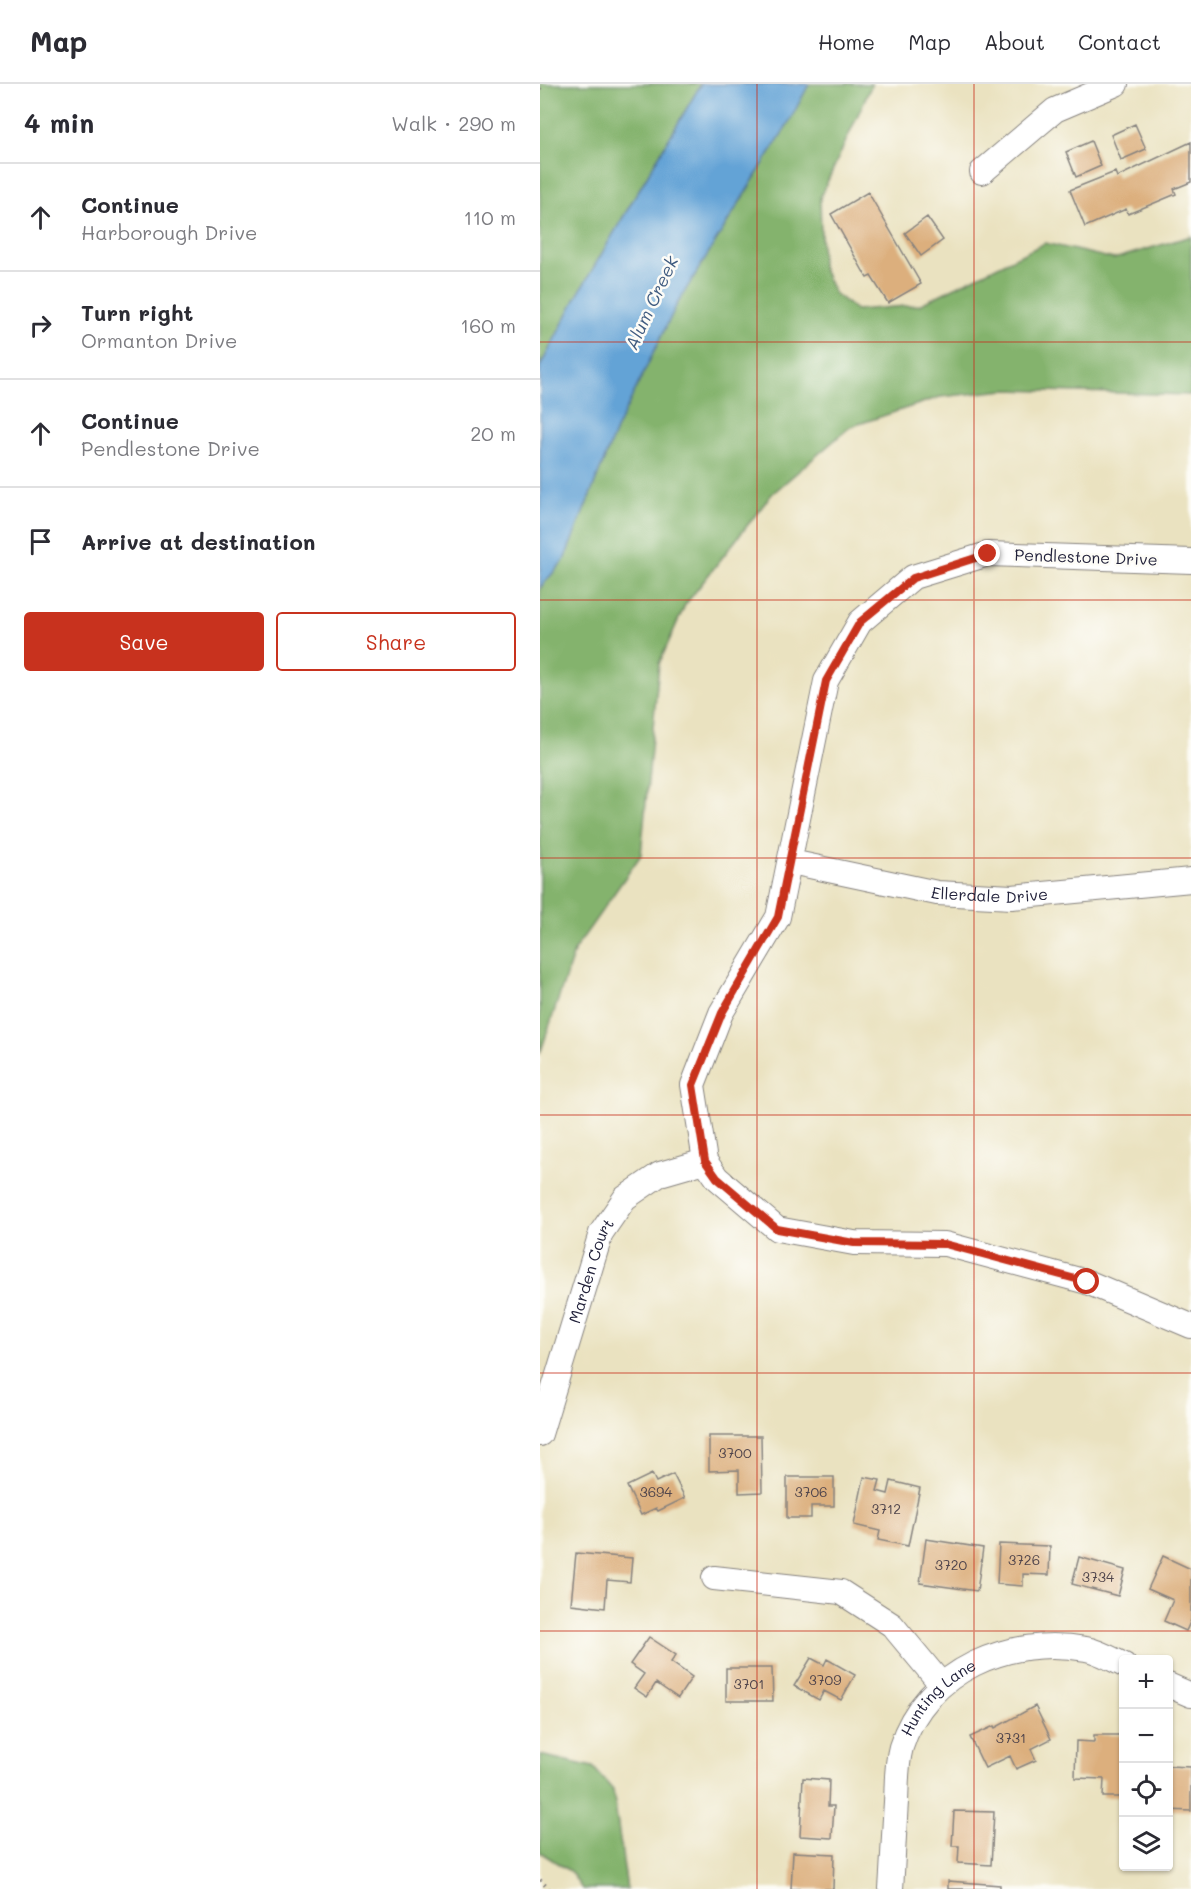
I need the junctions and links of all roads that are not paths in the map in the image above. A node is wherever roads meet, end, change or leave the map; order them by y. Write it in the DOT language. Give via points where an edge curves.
graph roads {
  1 [pos="1116,84"];
  2 [pos="982,172"];
  3 [pos="1191,561"];
  4 [pos="791,862"];
  5 [pos="1191,880"];
  6 [pos="705,1161"];
  7 [pos="1191,1326"];
  8 [pos="540,1434"];
  9 [pos="714,1578"];
  10 [pos="1119,1663"];
  11 [pos="941,1684"];
  12 [pos="1173,1687"];
  13 [pos="1191,1695"];
  14 [pos="891,1889"];
  1 -- 2 [label="street" via="1055,111"];
  3 -- 4 [label="street, Pendlestone Drive" via="988,554 913,578 860,622 826,681"];
  4 -- 5 [label="street, Ellerdale Drive" via="937,893 1012,897"];
  4 -- 6 [label="street" via="778,917 722,1013 693,1085"];
  6 -- 7 [label="street" via="717,1178 777,1229 854,1243 945,1244 1087,1282"];
  6 -- 8 [label="street, Marden Court" via="660,1174 642,1186 625,1198 601,1233"];
  9 -- 11 [label="street" via="841,1592 892,1625"];
  10 -- 11 [label="street, Hunting Lane" via="1088,1649 1049,1644 1011,1650 975,1664"];
  11 -- 14 [label="street, Hunting Lane" via="924,1702 901,1748"];
  12 -- 13 [label="street"];
}
